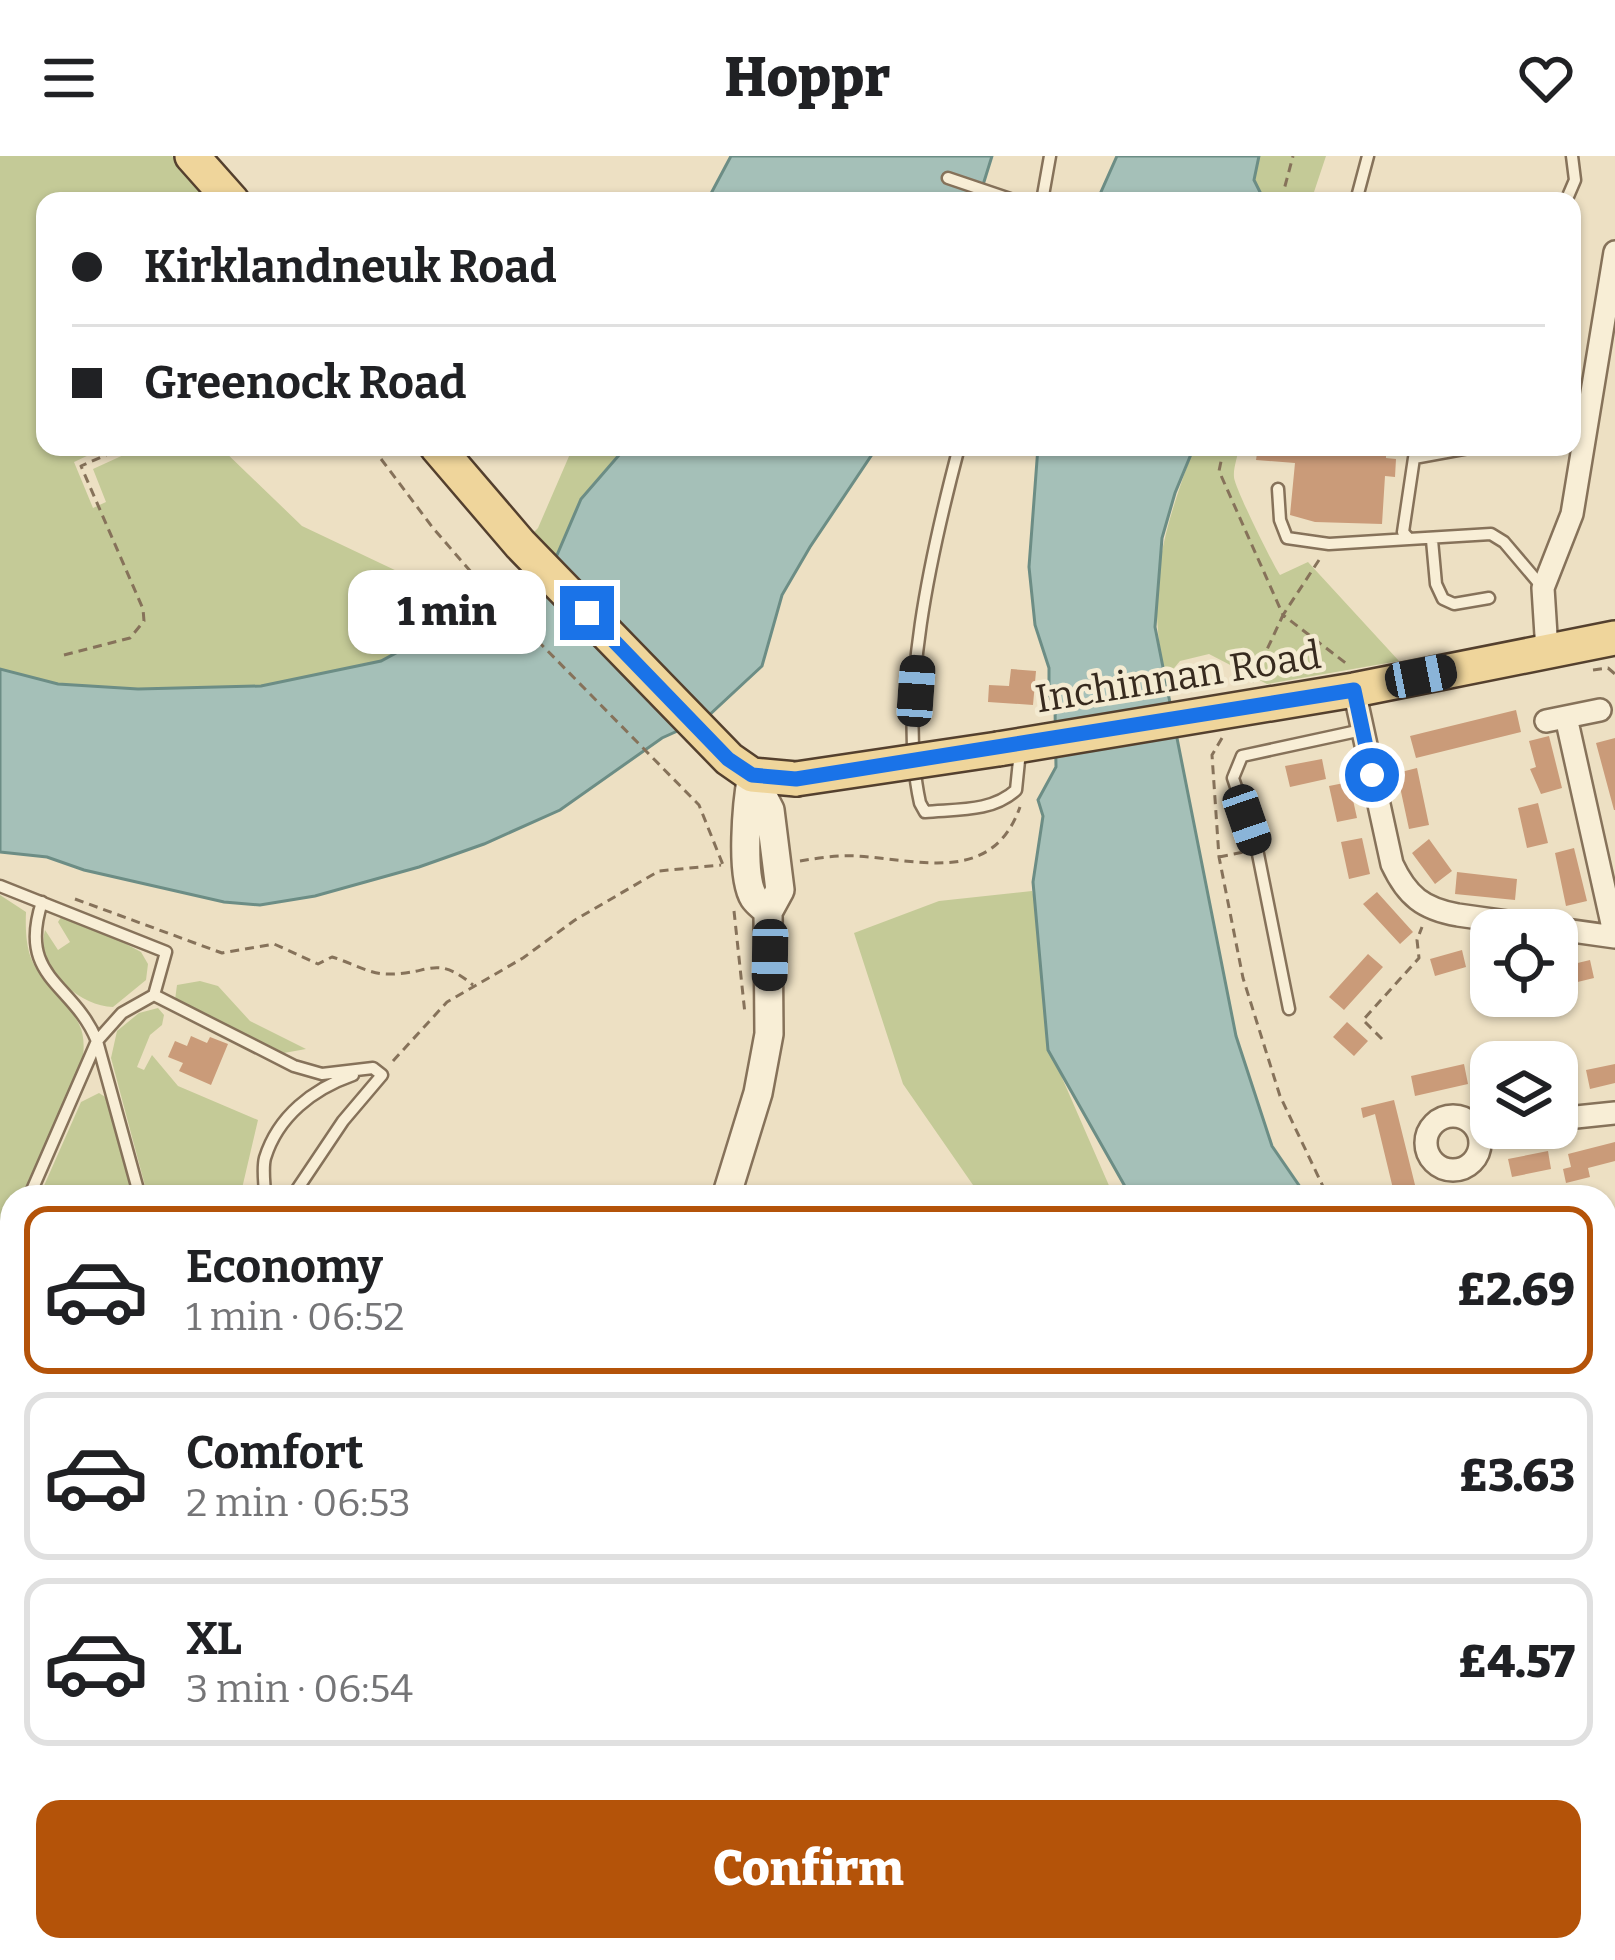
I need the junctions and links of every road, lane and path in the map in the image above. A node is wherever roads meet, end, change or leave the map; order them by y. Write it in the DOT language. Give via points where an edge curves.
graph roads {
  1 [pos="192,156"];
  2 [pos="1050,156"];
  3 [pos="1293,156"];
  4 [pos="1368,156"];
  5 [pos="1573,156"];
  6 [pos="948,178"];
  7 [pos="224,192"];
  8 [pos="989,192"];
  9 [pos="1044,192"];
  10 [pos="1283,192"];
  11 [pos="1358,192"];
  12 [pos="1570,192"];
  13 [pos="1615,252"];
  14 [pos="1581,408"];
  15 [pos="104,456"];
  16 [pos="379,456"];
  17 [pos="445,456"];
  18 [pos="957,456"];
  19 [pos="1222,456"];
  20 [pos="1425,456"];
  21 [pos="1572,456"];
  22 [pos="1278,489"];
  23 [pos="1408,539"];
  24 [pos="1432,540"];
  25 [pos="1329,544"];
  26 [pos="1543,588"];
  27 [pos="1489,598"];
  28 [pos="1283,615"];
  29 [pos="1615,638"];
  30 [pos="1547,651"];
  31 [pos="64,655"];
  32 [pos="1366,687"];
  33 [pos="1224,710"];
  34 [pos="1600,710"];
  35 [pos="1362,730"];
  36 [pos="1019,745"];
  37 [pos="752,775"];
  38 [pos="1019,809"];
  39 [pos="1257,849"];
  40 [pos="1219,856"];
  41 [pos="796,861"];
  42 [pos="0,886"];
  43 [pos="72,898"];
  44 [pos="42,902"];
  45 [pos="734,908"];
  46 [pos="1430,908"];
  47 [pos="1615,937"];
  48 [pos="473,985"];
  49 [pos="154,995"];
  50 [pos="1289,1009"];
  51 [pos="747,1032"];
  52 [pos="1382,1039"];
  53 [pos="97,1041"];
  54 [pos="378,1072"];
  55 [pos="1615,1113"];
  56 [pos="1578,1117"];
  57 [pos="34,1185"];
  58 [pos="137,1185"];
  59 [pos="265,1185"];
  60 [pos="300,1185"];
  61 [pos="730,1185"];
  62 [pos="1322,1185"];
  1 -- 7 [label="main road"];
  2 -- 9 [label="lane"];
  3 -- 10 [label="path"];
  4 -- 11 [label="lane"];
  5 -- 12 [label="lane"];
  6 -- 8 [label="lane"];
  13 -- 14 [label="street"];
  15 -- 31 [label="path" via="81,466 144,621 130,638"];
  16 -- 48 [label="path" via="478,580 699,805 723,865 659,871"];
  17 -- 37 [label="main road" via="520,544"];
  18 -- 36 [label="lane" via="920,645 913,736 926,812 1006,799 1016,790"];
  19 -- 28 [label="path" via="1219,471"];
  20 -- 23 [label="lane" via="1414,458 1403,522"];
  21 -- 26 [label="street" via="1572,514"];
  22 -- 25 [label="lane" via="1287,538"];
  23 -- 24 [label="lane"];
  23 -- 25 [label="lane"];
  24 -- 26 [label="lane" via="1491,534"];
  24 -- 27 [label="lane" via="1443,599"];
  25 -- 28 [label="path"];
  26 -- 30 [label="street"];
  28 -- 32 [label="path"];
  28 -- 33 [label="path"];
  29 -- 30 [label="main road, Inchinnan Road"];
  30 -- 32 [label="main road, Inchinnan Road"];
  32 -- 33 [label="main road, Inchinnan Road"];
  32 -- 35 [label="street"];
  33 -- 36 [label="main road, Inchinnan Road"];
  33 -- 40 [label="path" via="1212,755"];
  34 -- 47 [label="street" via="1556,719"];
  35 -- 39 [label="lane" via="1242,756 1233,778"];
  35 -- 46 [label="street" via="1392,865 1402,886"];
  36 -- 37 [label="main road, Inchinnan Road, bridge" via="796,779"];
  37 -- 61 [label="street" via="744,813 752,896 768,912 769,1034"];
  38 -- 41 [label="path" via="1012,830 983,856 923,865 858,856"];
  39 -- 40 [label="path"];
  39 -- 50 [label="lane"];
  40 -- 62 [label="path" via="1280,1096"];
  42 -- 44 [label="lane"];
  43 -- 48 [label="path" via="222,953 274,944 318,964 332,957 388,975 437,965"];
  44 -- 49 [label="lane" via="166,952"];
  44 -- 53 [label="lane" via="33,929 41,966"];
  45 -- 51 [label="path"];
  46 -- 47 [label="street"];
  46 -- 52 [label="path" via="1419,958 1363,1020"];
  48 -- 54 [label="path"];
  49 -- 53 [label="lane" via="122,1013"];
  49 -- 54 [label="lane" via="294,1066"];
  53 -- 57 [label="lane"];
  53 -- 58 [label="lane"];
  54 -- 59 [label="lane" via="326,1084 292,1110 264,1160"];
  54 -- 60 [label="lane"];
  55 -- 56 [label="street"];
}
